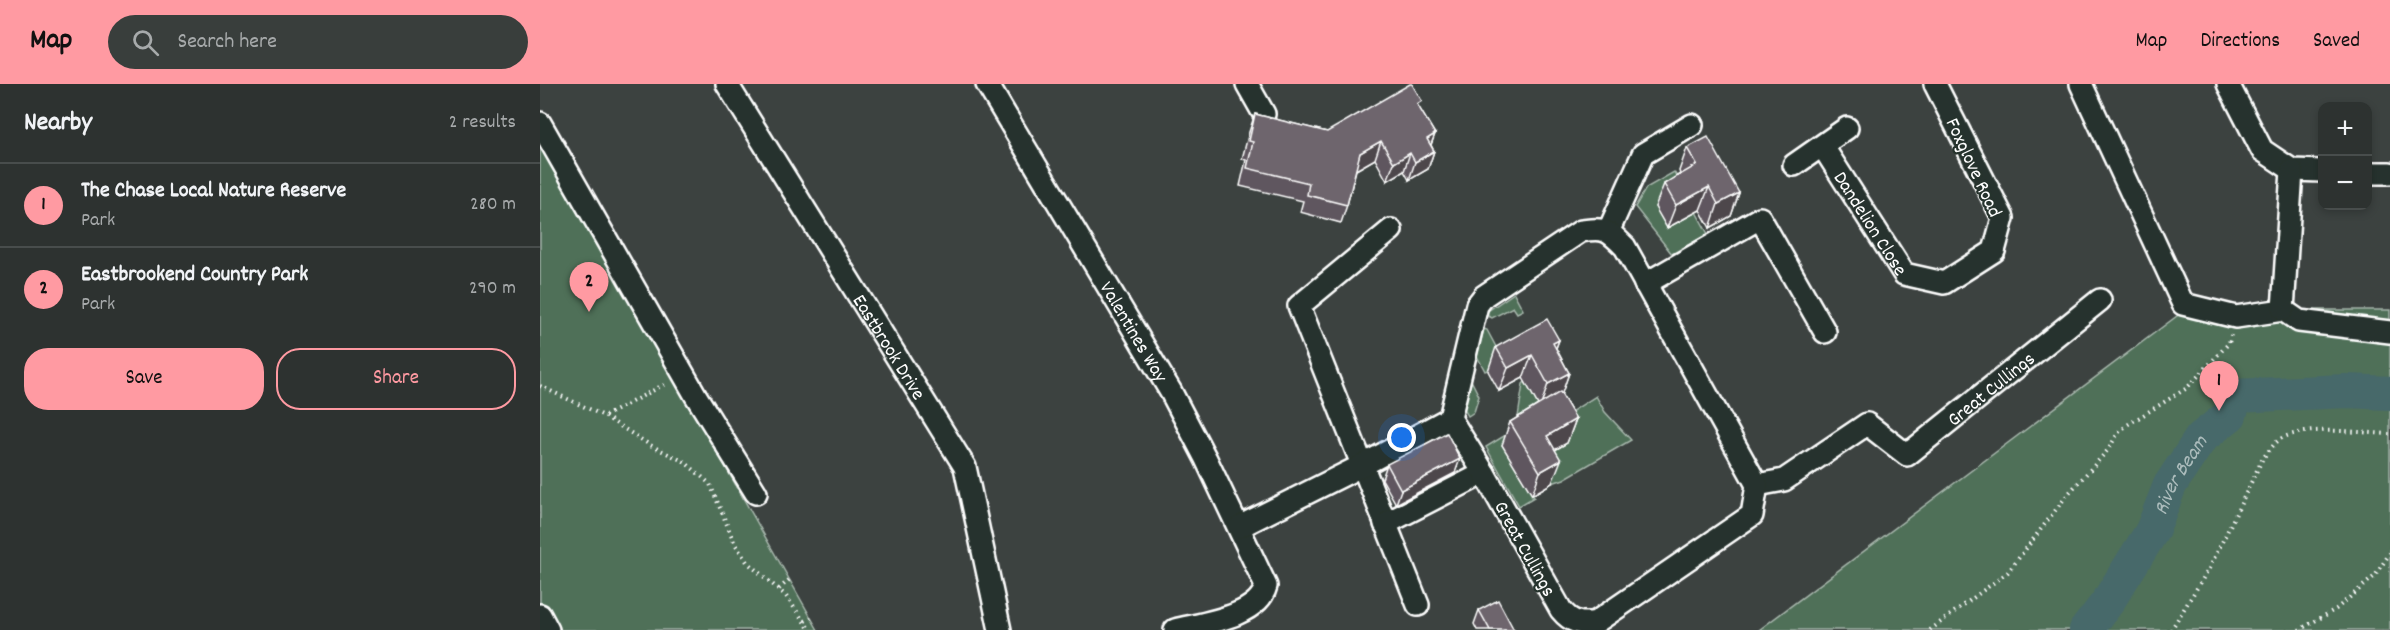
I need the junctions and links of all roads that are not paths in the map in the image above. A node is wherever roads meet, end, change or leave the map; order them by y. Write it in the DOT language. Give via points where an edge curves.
graph roads {
  1 [pos="727,84"];
  2 [pos="987,84"];
  3 [pos="1247,84"];
  4 [pos="1935,84"];
  5 [pos="2081,84"];
  6 [pos="2228,84"];
  7 [pos="1264,114"];
  8 [pos="540,123"];
  9 [pos="1692,125"];
  10 [pos="1847,128"];
  11 [pos="1823,147"];
  12 [pos="1794,165"];
  13 [pos="2292,170"];
  14 [pos="2318,171"];
  15 [pos="2372,172"];
  16 [pos="2390,173"];
  17 [pos="1391,230"];
  18 [pos="1609,230"];
  19 [pos="1994,251"];
  20 [pos="1645,284"];
  21 [pos="2100,300"];
  22 [pos="2283,310"];
  23 [pos="2390,332"];
  24 [pos="1825,333"];
  25 [pos="1450,418"];
  26 [pos="1363,465"];
  27 [pos="1484,473"];
  28 [pos="1757,485"];
  29 [pos="756,493"];
  30 [pos="1385,524"];
  31 [pos="1239,527"];
  32 [pos="1418,605"];
  33 [pos="540,615"];
  34 [pos="548,630"];
  35 [pos="1000,630"];
  36 [pos="1175,630"];
  1 -- 35 [label="street, Eastbrook Drive" via="965,467"];
  2 -- 31 [label="street, Valentines Way" via="1171,392"];
  3 -- 7 [label="street"];
  4 -- 19 [label="street, Foxglove Road" via="2003,218"];
  5 -- 22 [label="street" via="2183,304 2236,317"];
  6 -- 13 [label="street" via="2262,150"];
  8 -- 29 [label="street"];
  9 -- 18 [label="street" via="1643,154"];
  10 -- 11 [label="street"];
  11 -- 12 [label="street"];
  11 -- 19 [label="street, Dandelion Close" via="1904,274 1944,283"];
  13 -- 14 [label="street"];
  13 -- 22 [label="street"];
  15 -- 16 [label="street"];
  17 -- 26 [label="street" via="1299,306"];
  18 -- 20 [label="street" via="1625,247"];
  18 -- 25 [label="street" via="1581,231 1484,296 1474,315"];
  20 -- 24 [label="street" via="1760,218"];
  20 -- 28 [label="street"];
  21 -- 28 [label="street, Great Cullings" via="1907,455 1867,424 1784,480"];
  22 -- 23 [label="street" via="2298,321"];
  25 -- 26 [label="street"];
  25 -- 27 [label="street, Great Cullings"];
  26 -- 30 [label="street"];
  26 -- 31 [label="street"];
  27 -- 28 [label="street, Great Cullings" via="1561,610 1567,618 1584,624 1596,622 1752,515"];
  27 -- 30 [label="street"];
  30 -- 32 [label="street"];
  31 -- 36 [label="street, Valentines Way" via="1266,586 1263,595 1244,611"];
  33 -- 34 [label="street"];
}
